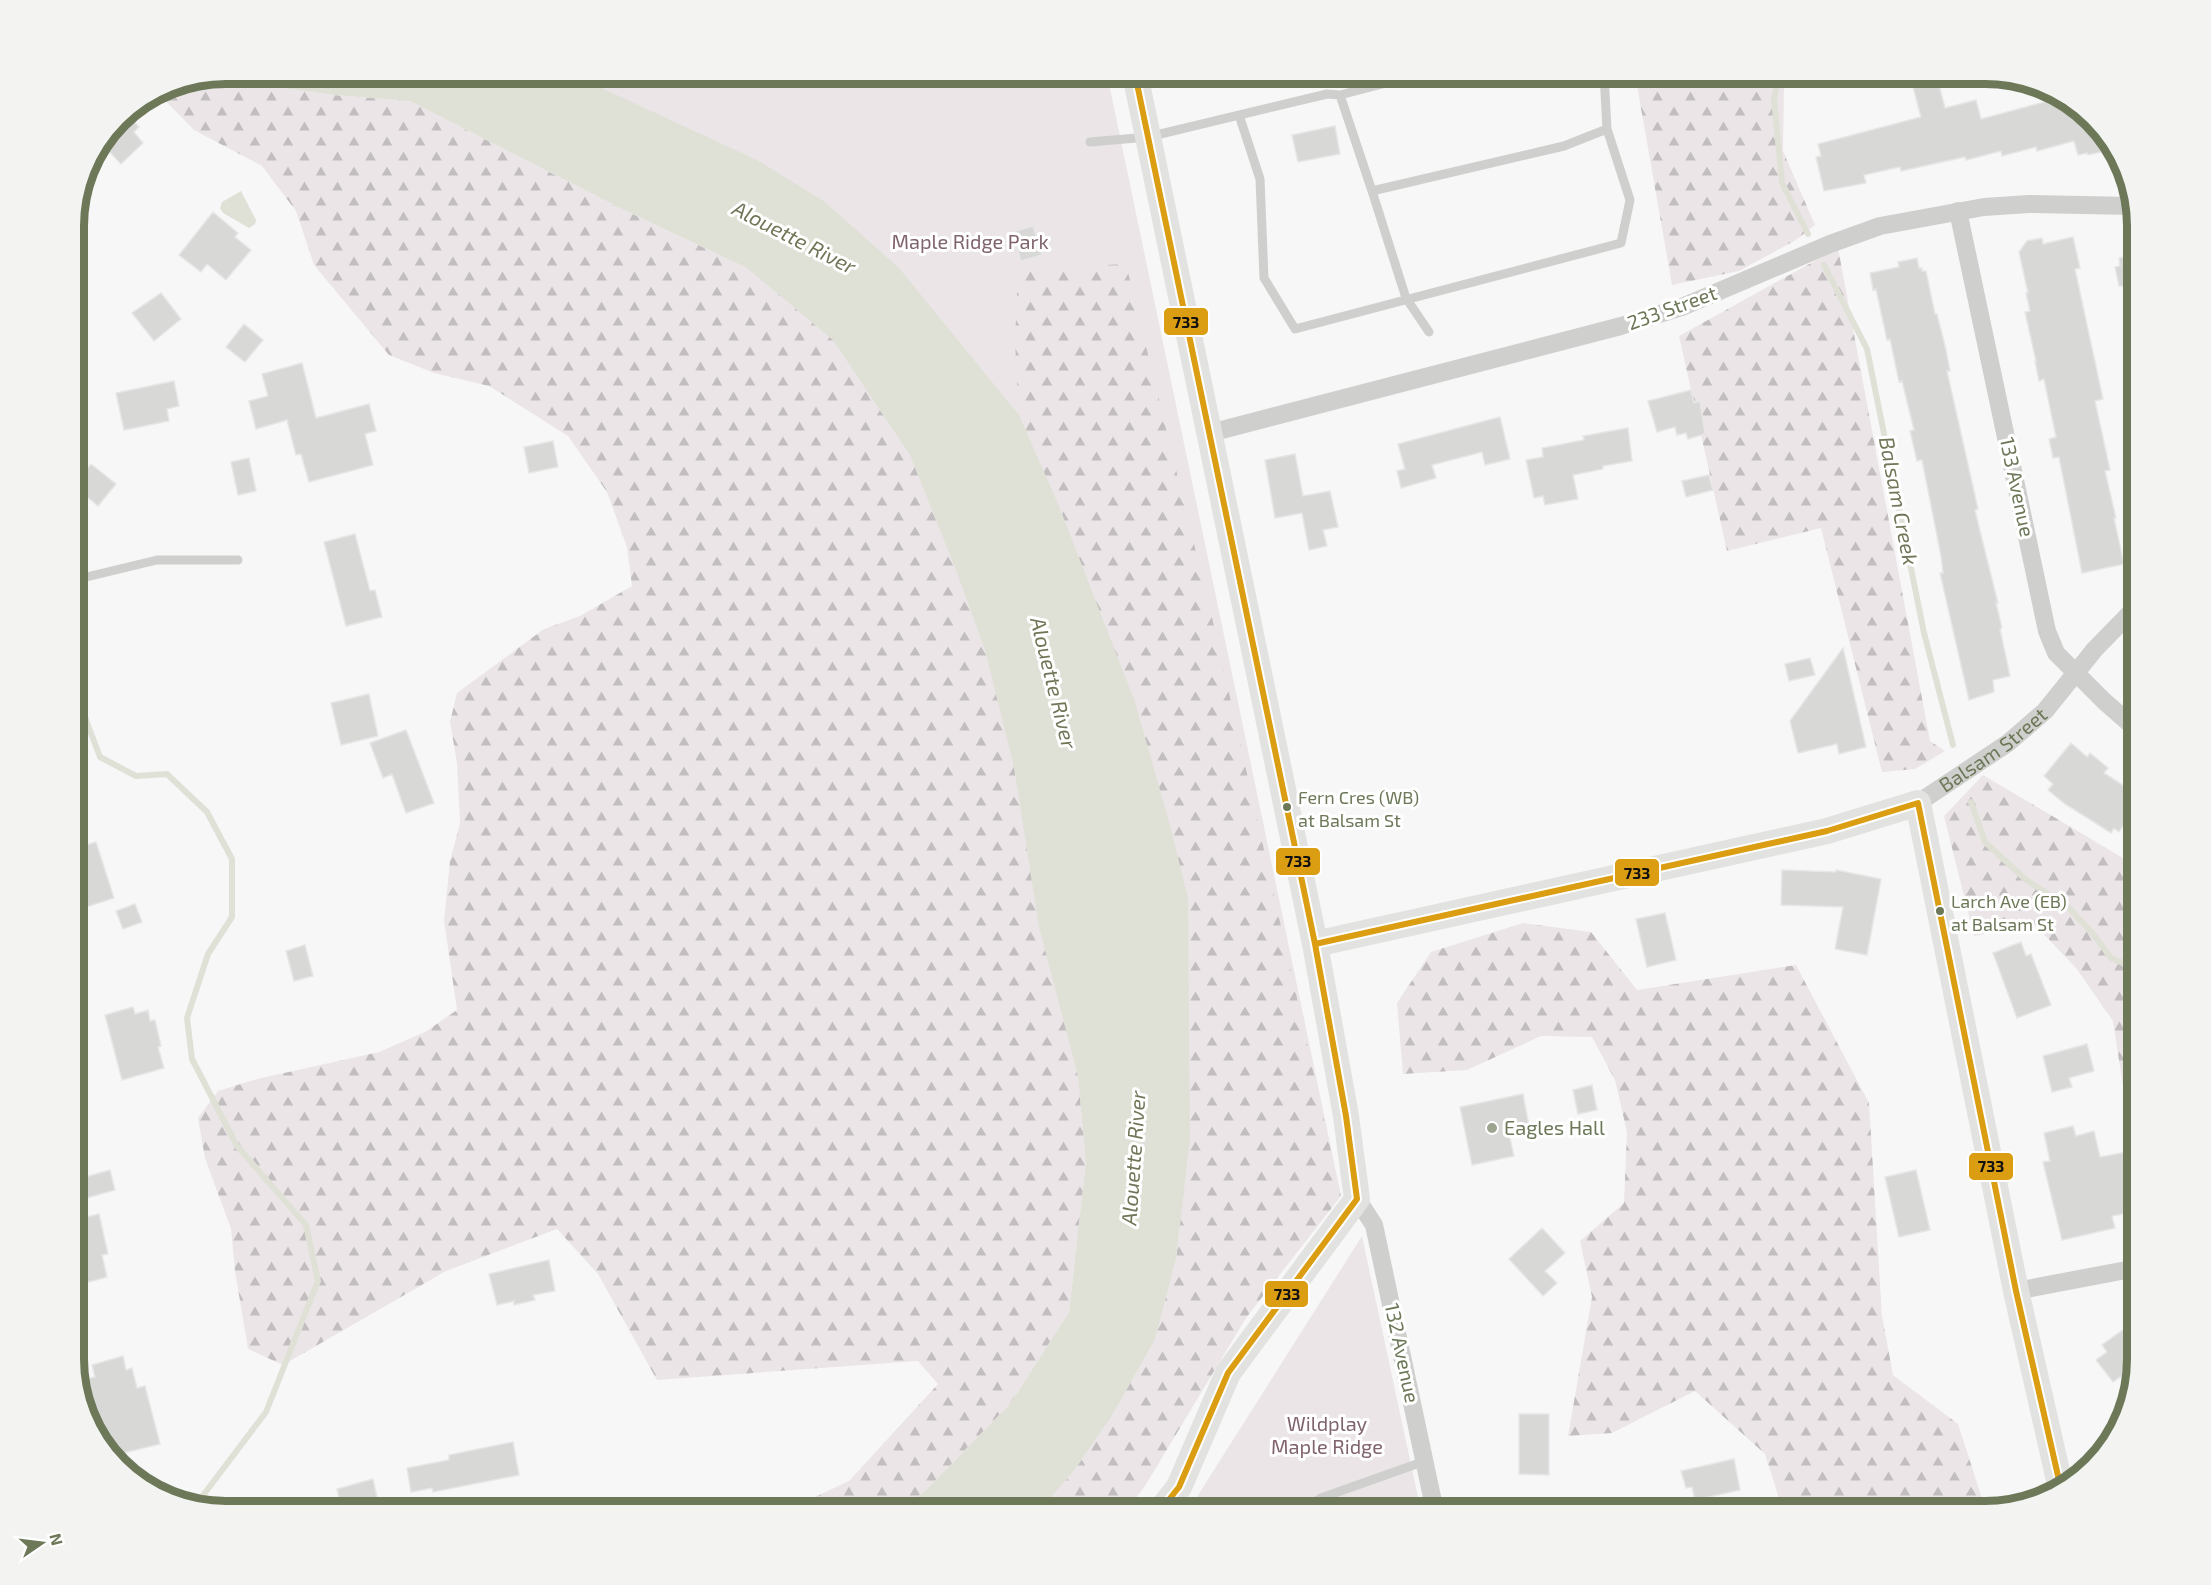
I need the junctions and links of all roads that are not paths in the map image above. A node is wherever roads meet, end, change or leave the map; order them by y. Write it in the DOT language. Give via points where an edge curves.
graph roads {
  1 [pos="1137,84"];
  2 [pos="1382,84"];
  3 [pos="1605,84"];
  4 [pos="1340,95"];
  5 [pos="1239,115"];
  6 [pos="1607,129"];
  7 [pos="1148,137"];
  8 [pos="1090,142"];
  9 [pos="1372,191"];
  10 [pos="2125,206"];
  11 [pos="1958,211"];
  12 [pos="1406,298"];
  13 [pos="1430,332"];
  14 [pos="1210,433"];
  15 [pos="238,560"];
  16 [pos="84,578"];
  17 [pos="2127,618"];
  18 [pos="2076,673"];
  19 [pos="2127,720"];
  20 [pos="1918,803"];
  21 [pos="1316,944"];
  22 [pos="1358,1199"];
  23 [pos="2127,1270"];
  24 [pos="2016,1291"];
  25 [pos="1425,1461"];
  26 [pos="2064,1477"];
  27 [pos="1321,1498"];
  28 [pos="1168,1501"];
  29 [pos="1317,1501"];
  30 [pos="1322,1501"];
  31 [pos="1433,1501"];
  1 -- 7 [label="street"];
  2 -- 4 [label="lane"];
  3 -- 6 [label="lane"];
  4 -- 5 [label="lane" via="1327,94"];
  4 -- 9 [label="lane"];
  5 -- 7 [label="lane"];
  5 -- 12 [label="lane" via="1260,179 1264,278 1295,329"];
  6 -- 9 [label="lane" via="1564,146"];
  6 -- 12 [label="lane" via="1630,200 1621,243"];
  7 -- 8 [label="lane"];
  7 -- 14 [label="street"];
  9 -- 12 [label="lane"];
  10 -- 11 [label="street, 233 Street" via="2029,204"];
  11 -- 14 [label="street, 233 Street" via="1880,226 1682,307 1621,326"];
  11 -- 18 [label="street, 133 Avenue" via="2048,631 2056,653"];
  12 -- 13 [label="lane"];
  14 -- 21 [label="street"];
  15 -- 16 [label="lane" via="157,560"];
  17 -- 18 [label="street, Balsam Street"];
  18 -- 19 [label="street, 133 Avenue"];
  18 -- 20 [label="street, Balsam Street" via="2045,711 2008,743"];
  20 -- 21 [label="street, Balsam Street" via="1827,831"];
  20 -- 24 [label="street"];
  21 -- 22 [label="street"];
  22 -- 25 [label="street, 132 Avenue" via="1374,1226"];
  22 -- 28 [label="street" via="1228,1373 1179,1487"];
  23 -- 24 [label="street"];
  24 -- 26 [label="street"];
  25 -- 27 [label="lane"];
  25 -- 31 [label="street, 132 Avenue"];
  27 -- 29 [label="lane"];
  27 -- 30 [label="lane"];
}
